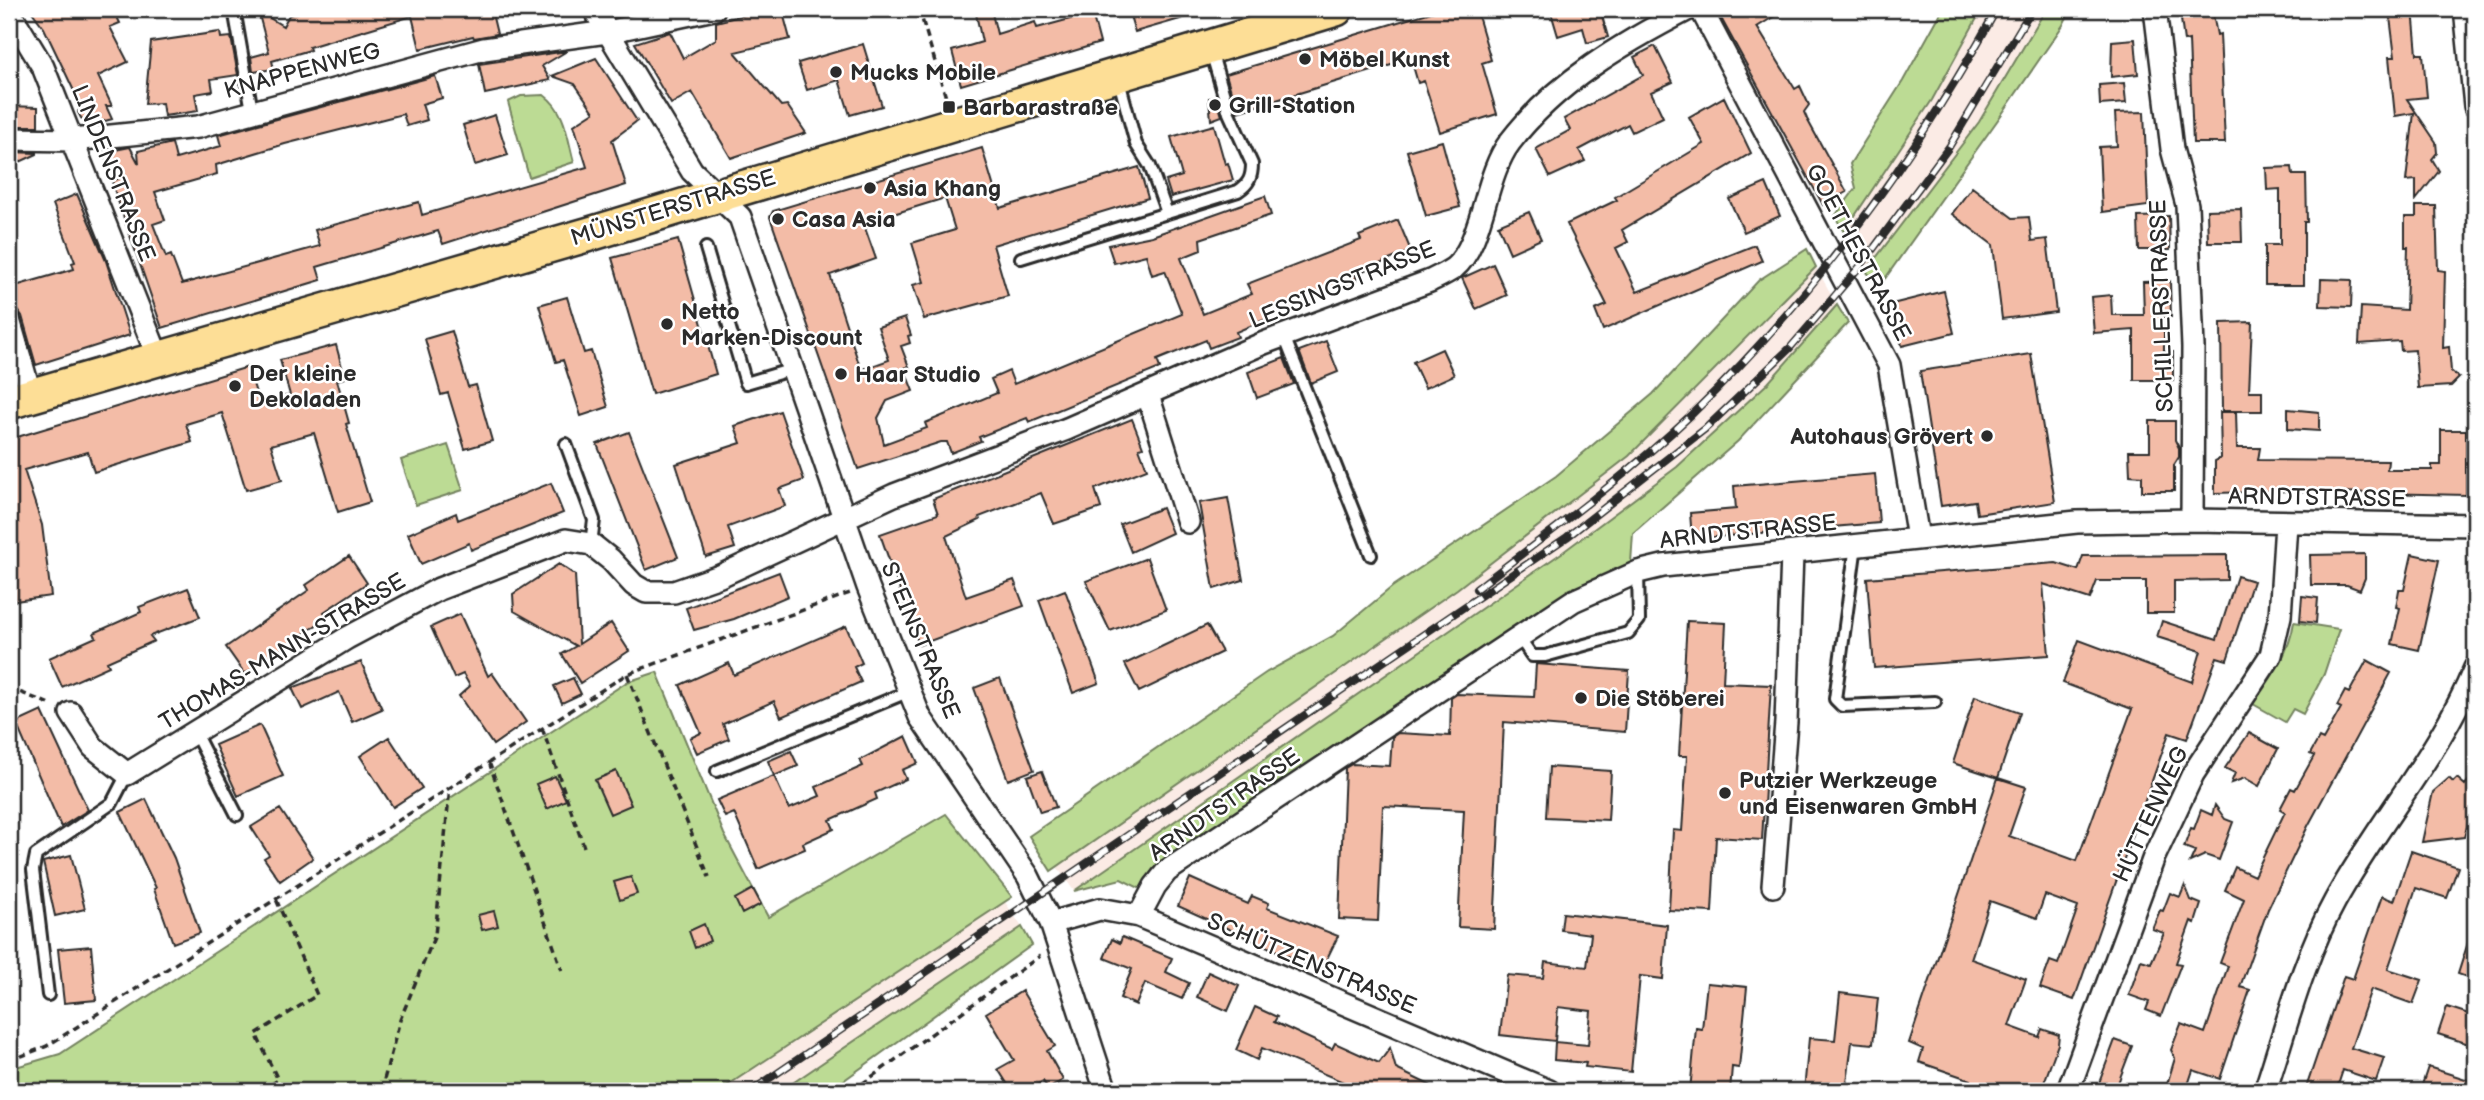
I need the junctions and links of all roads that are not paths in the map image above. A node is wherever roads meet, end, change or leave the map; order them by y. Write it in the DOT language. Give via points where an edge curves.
graph roads {
  1 [pos="234,9"];
  2 [pos="594,9"];
  3 [pos="714,9"];
  4 [pos="1336,9"];
  5 [pos="1689,9"];
  6 [pos="1701,9"];
  7 [pos="2155,9"];
  8 [pos="2465,9"];
  9 [pos="9,11"];
  10 [pos="607,32"];
  11 [pos="1210,47"];
  12 [pos="1118,74"];
  13 [pos="2475,106"];
  14 [pos="253,111"];
  15 [pos="9,139"];
  16 [pos="73,140"];
  17 [pos="718,195"];
  18 [pos="1167,213"];
  19 [pos="706,248"];
  20 [pos="1021,258"];
  21 [pos="9,320"];
  22 [pos="1284,336"];
  23 [pos="159,360"];
  24 [pos="793,369"];
  25 [pos="1148,395"];
  26 [pos="20,399"];
  27 [pos="565,444"];
  28 [pos="844,516"];
  29 [pos="2192,520"];
  30 [pos="1188,523"];
  31 [pos="2286,524"];
  32 [pos="2475,525"];
  33 [pos="1918,537"];
  34 [pos="591,544"];
  35 [pos="1856,545"];
  36 [pos="1792,554"];
  37 [pos="1371,555"];
  38 [pos="1638,572"];
  39 [pos="1519,637"];
  40 [pos="2475,667"];
  41 [pos="910,691"];
  42 [pos="1935,702"];
  43 [pos="71,713"];
  44 [pos="2465,716"];
  45 [pos="195,733"];
  46 [pos="717,771"];
  47 [pos="127,774"];
  48 [pos="237,815"];
  49 [pos="1773,886"];
  50 [pos="1139,916"];
  51 [pos="1051,923"];
  52 [pos="48,995"];
  53 [pos="1106,1091"];
  54 [pos="1549,1091"];
  55 [pos="2068,1091"];
  56 [pos="2265,1091"];
  1 -- 14 [label="lane"];
  2 -- 10 [label="street"];
  3 -- 10 [label="street, KNAPPENWEG"];
  4 -- 11 [label="main road, MÜNSTERSTRASSE"];
  5 -- 22 [label="street, LESSINGSTRASSE" via="1647,30 1566,83 1509,143 1490,178 1470,245 1455,267 1430,281"];
  6 -- 33 [label="street, GOETHESTRASSE" via="1889,365"];
  7 -- 29 [label="street, SCHILLERSTRASSE" via="2172,149 2187,205 2193,347"];
  8 -- 13 [label="street"];
  9 -- 16 [label="street, LINDENSTRASSE" via="43,67"];
  10 -- 14 [label="street, KNAPPENWEG" via="484,48"];
  10 -- 17 [label="street" via="692,171"];
  11 -- 12 [label="main road, MÜNSTERSTRASSE"];
  11 -- 18 [label="lane" via="1252,174 1238,191"];
  12 -- 17 [label="main road, MÜNSTERSTRASSE"];
  12 -- 18 [label="lane" via="1136,144 1150,166"];
  14 -- 16 [label="street, KNAPPENWEG" via="198,127"];
  15 -- 16 [label="street, KNAPPENWEG"];
  16 -- 23 [label="street, LINDENSTRASSE"];
  17 -- 23 [label="main road, MÜNSTERSTRASSE"];
  17 -- 24 [label="street, STEINSTRASSE" via="740,217"];
  18 -- 20 [label="lane"];
  19 -- 24 [label="lane" via="746,383"];
  21 -- 26 [label="street"];
  22 -- 25 [label="street, LESSINGSTRASSE"];
  22 -- 37 [label="lane"];
  23 -- 26 [label="main road, MÜNSTERSTRASSE"];
  24 -- 28 [label="street, STEINSTRASSE"];
  25 -- 28 [label="street, LESSINGSTRASSE"];
  25 -- 30 [label="street"];
  27 -- 34 [label="lane" via="594,520"];
  28 -- 34 [label="street" via="720,576 674,592 646,592"];
  28 -- 41 [label="street, STEINSTRASSE"];
  29 -- 31 [label="street, ARNDTSTRASSE"];
  29 -- 33 [label="street, ARNDTSTRASSE" via="2077,522"];
  31 -- 32 [label="street, ARNDTSTRASSE"];
  31 -- 55 [label="street, HÜTTENWEG" via="2280,616 2271,655 2193,774 2154,857"];
  33 -- 35 [label="street, ARNDTSTRASSE"];
  34 -- 45 [label="street, THOMAS-MANN-STRASSE" via="566,540 439,590 347,638"];
  35 -- 36 [label="street, ARNDTSTRASSE"];
  35 -- 42 [label="lane" via="1835,699 1842,706"];
  36 -- 38 [label="street, ARNDTSTRASSE"];
  36 -- 49 [label="street" via="1786,722"];
  38 -- 39 [label="street, ARNDTSTRASSE" via="1573,601"];
  38 -- 39 [label="lane" via="1639,620 1628,633 1545,656 1532,656"];
  39 -- 50 [label="street, ARNDTSTRASSE" via="1167,871"];
  40 -- 44 [label="street"];
  41 -- 46 [label="lane"];
  41 -- 51 [label="street, STEINSTRASSE" via="920,717 1028,876"];
  43 -- 47 [label="street" via="93,747"];
  44 -- 56 [label="street" via="2334,902"];
  45 -- 47 [label="street, THOMAS-MANN-STRASSE"];
  45 -- 48 [label="lane"];
  47 -- 52 [label="lane, THOMAS-MANN-STRASSE" via="112,803 36,855 33,870"];
  50 -- 51 [label="street, SCHÜTZENSTRASSE" via="1100,909"];
  50 -- 54 [label="street, SCHÜTZENSTRASSE"];
  51 -- 53 [label="street, STEINSTRASSE"];
}
